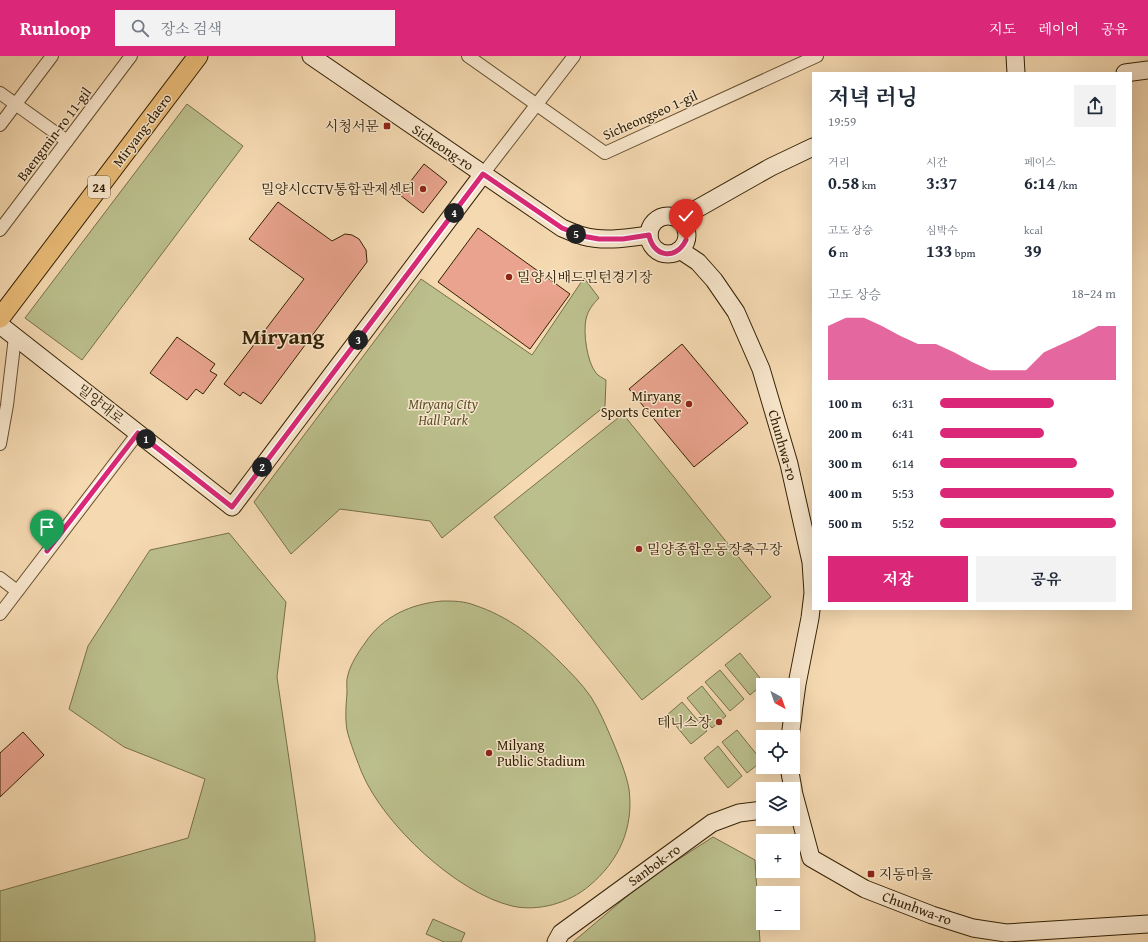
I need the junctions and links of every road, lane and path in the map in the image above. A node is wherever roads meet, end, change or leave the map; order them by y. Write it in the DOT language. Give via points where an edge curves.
graph roads {
  1 [pos="52,56"];
  2 [pos="131,56"];
  3 [pos="198,56"];
  4 [pos="311,56"];
  5 [pos="468,56"];
  6 [pos="574,56"];
  7 [pos="817,56"];
  8 [pos="1015,56"];
  9 [pos="1148,70"];
  10 [pos="1016,72"];
  11 [pos="1132,72"];
  12 [pos="0,93"];
  13 [pos="16,104"];
  14 [pos="537,105"];
  15 [pos="0,125"];
  16 [pos="67,141"];
  17 [pos="812,147"];
  18 [pos="483,174"];
  19 [pos="679,219"];
  20 [pos="0,230"];
  21 [pos="649,235"];
  22 [pos="680,250"];
  23 [pos="0,318"];
  24 [pos="0,325"];
  25 [pos="15,337"];
  26 [pos="138,433"];
  27 [pos="0,444"];
  28 [pos="0,578"];
  29 [pos="812,578"];
  30 [pos="17,591"];
  31 [pos="812,601"];
  32 [pos="0,614"];
  33 [pos="798,678"];
  34 [pos="756,811"];
  35 [pos="800,819"];
  36 [pos="1148,924"];
  37 [pos="556,942"];
  1 -- 13 [label="street"];
  2 -- 16 [label="street, Baengmin-ro 11-gil"];
  3 -- 23 [label="main road, Miryang-daero / 24"];
  4 -- 18 [label="street, Sicheong-ro"];
  5 -- 14 [label="street, Sicheongseo 1-gil"];
  6 -- 14 [label="street"];
  7 -- 14 [label="street, Sicheongseo 1-gil" via="605,153"];
  8 -- 10 [label="street"];
  9 -- 11 [label="street"];
  12 -- 13 [label="street"];
  13 -- 15 [label="street"];
  13 -- 16 [label="street"];
  14 -- 18 [label="street"];
  16 -- 20 [label="street, Baengmin-ro 11-gil"];
  17 -- 19 [label="street"];
  18 -- 21 [label="street, Sicheong-ro" via="562,228 582,236 623,239"];
  18 -- 26 [label="street, 밀양대로" via="232,507"];
  19 -- 21 [label="street" via="668,216 656,220"];
  19 -- 22 [label="street" via="687,234"];
  21 -- 22 [label="street" via="657,250 668,254"];
  22 -- 29 [label="street, Chunhwa-ro" via="698,262 736,312 761,369 789,464 811,562"];
  24 -- 25 [label="street, 밀양대로"];
  25 -- 26 [label="street, 밀양대로"];
  25 -- 27 [label="street"];
  26 -- 30 [label="street"];
  28 -- 30 [label="street"];
  30 -- 32 [label="street"];
  31 -- 33 [label="street, Chunhwa-ro"];
  34 -- 37 [label="street, Sanbok-ro" via="739,813 712,823 561,933"];
  35 -- 36 [label="street, Chunhwa-ro" via="811,858 865,889 973,928 1006,932"];
}
